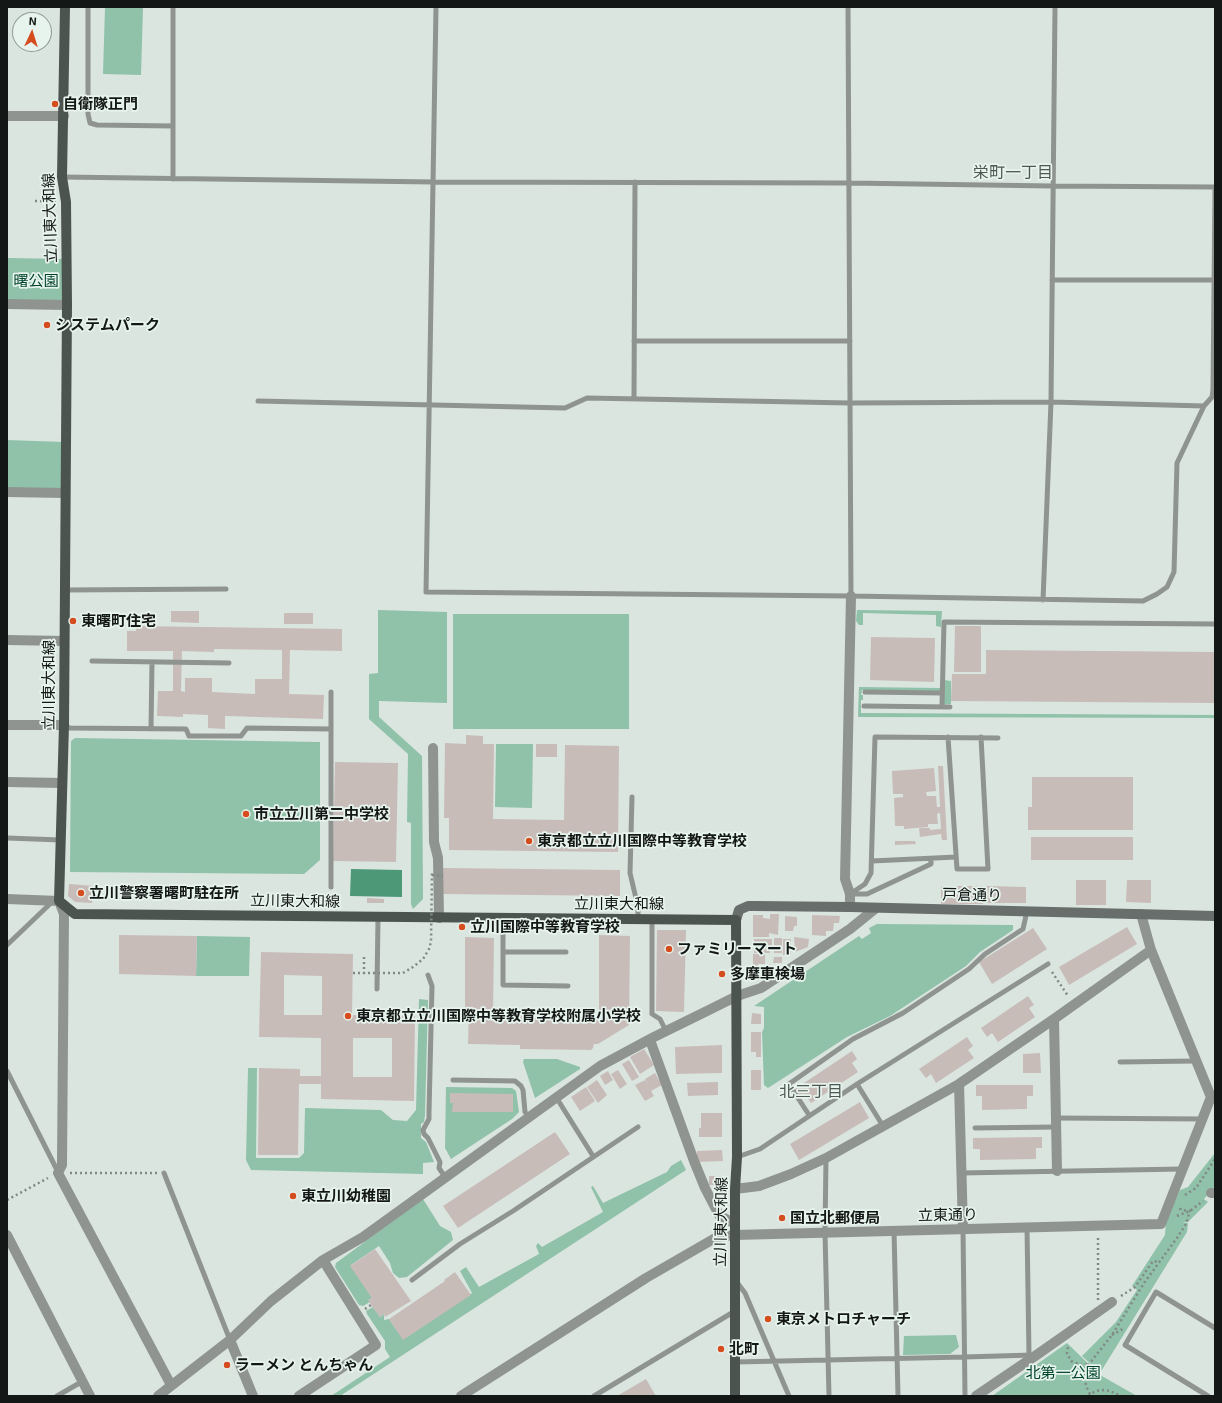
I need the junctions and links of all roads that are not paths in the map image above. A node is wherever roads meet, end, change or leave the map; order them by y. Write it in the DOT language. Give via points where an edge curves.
graph roads {
  1 [pos="65,7"];
  2 [pos="88,7"];
  3 [pos="173,7"];
  4 [pos="436,7"];
  5 [pos="848,7"];
  6 [pos="1055,7"];
  7 [pos="7,116"];
  8 [pos="64,116"];
  9 [pos="173,126"];
  10 [pos="62,177"];
  11 [pos="173,179"];
  12 [pos="434,182"];
  13 [pos="635,182"];
  14 [pos="849,183"];
  15 [pos="1052,186"];
  16 [pos="1215,187"];
  17 [pos="1215,190"];
  18 [pos="1052,280"];
  19 [pos="1214,280"];
  20 [pos="7,304"];
  21 [pos="67,305"];
  22 [pos="634,341"];
  23 [pos="850,341"];
  24 [pos="634,399"];
  25 [pos="258,401"];
  26 [pos="1051,402"];
  27 [pos="850,403"];
  28 [pos="430,405"];
  29 [pos="1204,406"];
  30 [pos="7,492"];
  31 [pos="65,493"];
  32 [pos="226,589"];
  33 [pos="65,590"];
  34 [pos="851,596"];
  35 [pos="1043,600"];
  36 [pos="1215,624"];
  37 [pos="7,640"];
  38 [pos="64,641"];
  39 [pos="92,661"];
  40 [pos="152,662"];
  41 [pos="229,663"];
  42 [pos="331,692"];
  43 [pos="865,692"];
  44 [pos="942,693"];
  45 [pos="864,706"];
  46 [pos="942,706"];
  47 [pos="950,707"];
  48 [pos="7,725"];
  49 [pos="64,725"];
  50 [pos="151,729"];
  51 [pos="331,729"];
  52 [pos="948,737"];
  53 [pos="981,737"];
  54 [pos="998,738"];
  55 [pos="433,748"];
  56 [pos="7,782"];
  57 [pos="62,783"];
  58 [pos="632,797"];
  59 [pos="7,838"];
  60 [pos="61,840"];
  61 [pos="956,857"];
  62 [pos="931,859"];
  63 [pos="872,861"];
  64 [pos="331,887"];
  65 [pos="850,894"];
  66 [pos="7,899"];
  67 [pos="57,900"];
  68 [pos="850,907"];
  69 [pos="876,908"];
  70 [pos="1027,911"];
  71 [pos="1141,914"];
  72 [pos="1215,916"];
  73 [pos="378,917"];
  74 [pos="439,918"];
  75 [pos="502,918"];
  76 [pos="638,919"];
  77 [pos="652,919"];
  78 [pos="736,920"];
  79 [pos="7,945"];
  80 [pos="1151,950"];
  81 [pos="502,952"];
  82 [pos="566,952"];
  83 [pos="1048,964"];
  84 [pos="428,975"];
  85 [pos="568,986"];
  86 [pos="377,990"];
  87 [pos="737,996"];
  88 [pos="1054,1019"];
  89 [pos="666,1031"];
  90 [pos="650,1040"];
  91 [pos="1196,1061"];
  92 [pos="1120,1062"];
  93 [pos="7,1071"];
  94 [pos="453,1080"];
  95 [pos="857,1084"];
  96 [pos="959,1084"];
  97 [pos="556,1097"];
  98 [pos="1213,1098"];
  99 [pos="809,1115"];
  100 [pos="529,1117"];
  101 [pos="1202,1119"];
  102 [pos="1056,1123"];
  103 [pos="883,1126"];
  104 [pos="638,1127"];
  105 [pos="975,1128"];
  106 [pos="593,1156"];
  107 [pos="737,1157"];
  108 [pos="826,1158"];
  109 [pos="1182,1169"];
  110 [pos="1058,1171"];
  111 [pos="961,1172"];
  112 [pos="58,1173"];
  113 [pos="164,1173"];
  114 [pos="445,1178"];
  115 [pos="736,1189"];
  116 [pos="735,1224"];
  117 [pos="1027,1228"];
  118 [pos="963,1229"];
  119 [pos="894,1231"];
  120 [pos="825,1233"];
  121 [pos="7,1235"];
  122 [pos="735,1235"];
  123 [pos="322,1260"];
  124 [pos="412,1280"];
  125 [pos="735,1281"];
  126 [pos="1112,1302"];
  127 [pos="735,1311"];
  128 [pos="1215,1328"];
  129 [pos="230,1340"];
  130 [pos="1033,1355"];
  131 [pos="964,1358"];
  132 [pos="898,1359"];
  133 [pos="828,1361"];
  134 [pos="735,1362"];
  135 [pos="776,1362"];
  136 [pos="83,1381"];
  137 [pos="171,1386"];
  138 [pos="57,1396"];
  139 [pos="90,1396"];
  140 [pos="158,1396"];
  141 [pos="253,1396"];
  142 [pos="299,1396"];
  143 [pos="461,1396"];
  144 [pos="594,1396"];
  145 [pos="735,1396"];
  146 [pos="789,1396"];
  147 [pos="829,1396"];
  148 [pos="898,1396"];
  149 [pos="965,1396"];
  150 [pos="976,1396"];
  151 [pos="1208,1396"];
  1 -- 8 [label="main road, 立川東大和線"];
  2 -- 9 [label="lane" via="90,123"];
  3 -- 9 [label="lane"];
  4 -- 12 [label="lane"];
  5 -- 14 [label="lane"];
  6 -- 15 [label="lane"];
  7 -- 8 [label="street"];
  8 -- 10 [label="main road, 立川東大和線"];
  9 -- 11 [label="lane"];
  10 -- 11 [label="lane"];
  10 -- 21 [label="main road, 立川東大和線" via="66,202"];
  11 -- 12 [label="lane"];
  12 -- 13 [label="lane"];
  12 -- 28 [label="lane"];
  13 -- 14 [label="lane"];
  13 -- 22 [label="lane"];
  14 -- 15 [label="lane"];
  14 -- 23 [label="lane"];
  15 -- 16 [label="lane"];
  15 -- 18 [label="lane"];
  17 -- 19 [label="lane"];
  18 -- 19 [label="lane"];
  18 -- 26 [label="lane"];
  19 -- 29 [label="lane" via="1213,390 1212,397"];
  20 -- 21 [label="street"];
  21 -- 31 [label="main road, 立川東大和線"];
  22 -- 23 [label="lane"];
  22 -- 24 [label="lane"];
  23 -- 27 [label="lane"];
  24 -- 27 [label="lane"];
  24 -- 28 [label="lane" via="587,398 565,408"];
  25 -- 28 [label="lane"];
  26 -- 27 [label="lane"];
  26 -- 29 [label="lane"];
  26 -- 35 [label="lane"];
  27 -- 34 [label="lane"];
  28 -- 34 [label="lane" via="426,592"];
  29 -- 35 [label="lane" via="1177,463 1174,572 1167,587 1143,601"];
  30 -- 31 [label="street"];
  31 -- 33 [label="main road, 立川東大和線"];
  32 -- 33 [label="lane"];
  33 -- 38 [label="main road, 立川東大和線"];
  34 -- 35 [label="lane"];
  34 -- 65 [label="street" via="845,879"];
  36 -- 44 [label="lane" via="944,622"];
  37 -- 38 [label="street"];
  38 -- 49 [label="main road, 立川東大和線"];
  39 -- 40 [label="lane"];
  40 -- 41 [label="lane"];
  40 -- 50 [label="lane"];
  42 -- 51 [label="lane"];
  43 -- 44 [label="lane"];
  44 -- 46 [label="lane"];
  45 -- 46 [label="lane"];
  46 -- 47 [label="lane"];
  48 -- 49 [label="street"];
  49 -- 50 [label="lane" via="70,728"];
  49 -- 57 [label="main road, 立川東大和線"];
  50 -- 51 [label="lane" via="186,729 189,736 241,736 247,728"];
  51 -- 64 [label="lane"];
  52 -- 53 [label="lane"];
  52 -- 61 [label="lane"];
  52 -- 63 [label="lane" via="875,737"];
  53 -- 54 [label="lane"];
  53 -- 61 [label="lane" via="988,869 957,869"];
  55 -- 74 [label="street" via="434,842 438,858"];
  56 -- 57 [label="street"];
  57 -- 60 [label="main road, 立川東大和線"];
  58 -- 76 [label="lane" via="630,873 638,907"];
  59 -- 60 [label="lane"];
  60 -- 67 [label="main road, 立川東大和線"];
  61 -- 62 [label="lane"];
  62 -- 63 [label="lane"];
  62 -- 65 [label="lane" via="931,864 867,894"];
  63 -- 65 [label="lane" via="868,880"];
  65 -- 68 [label="street"];
  66 -- 67 [label="street"];
  67 -- 73 [label="main road, 立川東大和線" via="75,914"];
  67 -- 79 [label="lane"];
  67 -- 112 [label="street" via="64,914 62,1165"];
  68 -- 69 [label="street, 戸倉通り"];
  68 -- 78 [label="street, 戸倉通り" via="748,906 739,910"];
  69 -- 70 [label="street, 戸倉通り"];
  69 -- 87 [label="street" via="850,929 761,988"];
  70 -- 71 [label="street, 戸倉通り"];
  70 -- 99 [label="lane" via="1024,928 985,954 969,969 903,1013 853,1039 789,1084"];
  71 -- 72 [label="street, 戸倉通り"];
  71 -- 80 [label="street"];
  73 -- 74 [label="main road, 立川東大和線"];
  73 -- 86 [label="lane"];
  74 -- 75 [label="main road, 立川東大和線"];
  75 -- 76 [label="main road, 立川東大和線"];
  75 -- 81 [label="lane"];
  76 -- 77 [label="main road, 立川東大和線"];
  77 -- 78 [label="main road, 立川東大和線"];
  77 -- 89 [label="lane" via="652,1014 660,1019"];
  78 -- 87 [label="main road, 立川東大和線"];
  80 -- 88 [label="street"];
  80 -- 91 [label="street"];
  81 -- 82 [label="lane"];
  81 -- 85 [label="lane" via="502,986"];
  83 -- 95 [label="lane"];
  84 -- 114 [label="lane" via="432,986 429,1119 424,1134 440,1162"];
  87 -- 89 [label="street"];
  87 -- 107 [label="main road, 立川東大和線"];
  88 -- 96 [label="street"];
  88 -- 102 [label="street"];
  89 -- 90 [label="street"];
  90 -- 97 [label="street" via="600,1066"];
  90 -- 116 [label="street" via="706,1188 719,1215"];
  91 -- 92 [label="lane"];
  91 -- 98 [label="street"];
  93 -- 112 [label="lane"];
  94 -- 100 [label="lane" via="516,1081 523,1090 525,1112"];
  95 -- 99 [label="lane"];
  95 -- 103 [label="lane"];
  96 -- 103 [label="street"];
  96 -- 111 [label="street"];
  97 -- 100 [label="street"];
  97 -- 106 [label="lane"];
  98 -- 101 [label="street"];
  99 -- 107 [label="lane" via="760,1149"];
  100 -- 114 [label="street"];
  101 -- 102 [label="lane"];
  101 -- 109 [label="street"];
  102 -- 105 [label="lane"];
  102 -- 110 [label="street"];
  103 -- 108 [label="street"];
  104 -- 106 [label="lane"];
  106 -- 124 [label="lane" via="460,1244"];
  107 -- 115 [label="main road, 立川東大和線"];
  108 -- 115 [label="street" via="759,1186"];
  108 -- 120 [label="lane"];
  109 -- 110 [label="lane"];
  109 -- 117 [label="street, 立東通り" via="1161,1224"];
  110 -- 111 [label="lane"];
  111 -- 118 [label="street"];
  112 -- 137 [label="street"];
  113 -- 129 [label="lane"];
  114 -- 123 [label="street" via="363,1237"];
  115 -- 116 [label="main road, 立川東大和線"];
  116 -- 122 [label="main road, 立川東大和線"];
  117 -- 118 [label="street, 立東通り"];
  117 -- 130 [label="lane"];
  118 -- 119 [label="street, 立東通り"];
  118 -- 131 [label="lane"];
  119 -- 120 [label="street, 立東通り"];
  119 -- 132 [label="lane"];
  120 -- 122 [label="street, 立東通り"];
  120 -- 133 [label="lane"];
  121 -- 136 [label="street"];
  122 -- 125 [label="main road, 立川東大和線"];
  122 -- 143 [label="street, 立東通り" via="717,1237 646,1278"];
  123 -- 129 [label="street" via="271,1301"];
  123 -- 142 [label="street" via="376,1345"];
  125 -- 127 [label="main road, 立川東大和線"];
  125 -- 135 [label="lane" via="746,1293"];
  126 -- 130 [label="street"];
  127 -- 134 [label="main road, 立川東大和線"];
  127 -- 144 [label="lane"];
  128 -- 151 [label="lane" via="1156,1292 1125,1345"];
  129 -- 137 [label="street"];
  129 -- 141 [label="street"];
  130 -- 131 [label="lane"];
  130 -- 150 [label="street"];
  131 -- 132 [label="lane"];
  131 -- 149 [label="lane"];
  132 -- 133 [label="lane"];
  132 -- 148 [label="lane"];
  133 -- 135 [label="lane"];
  133 -- 147 [label="lane"];
  134 -- 135 [label="lane"];
  134 -- 145 [label="main road, 立川東大和線"];
  135 -- 146 [label="lane"];
  136 -- 138 [label="lane"];
  136 -- 139 [label="street"];
  137 -- 140 [label="street"];
}
